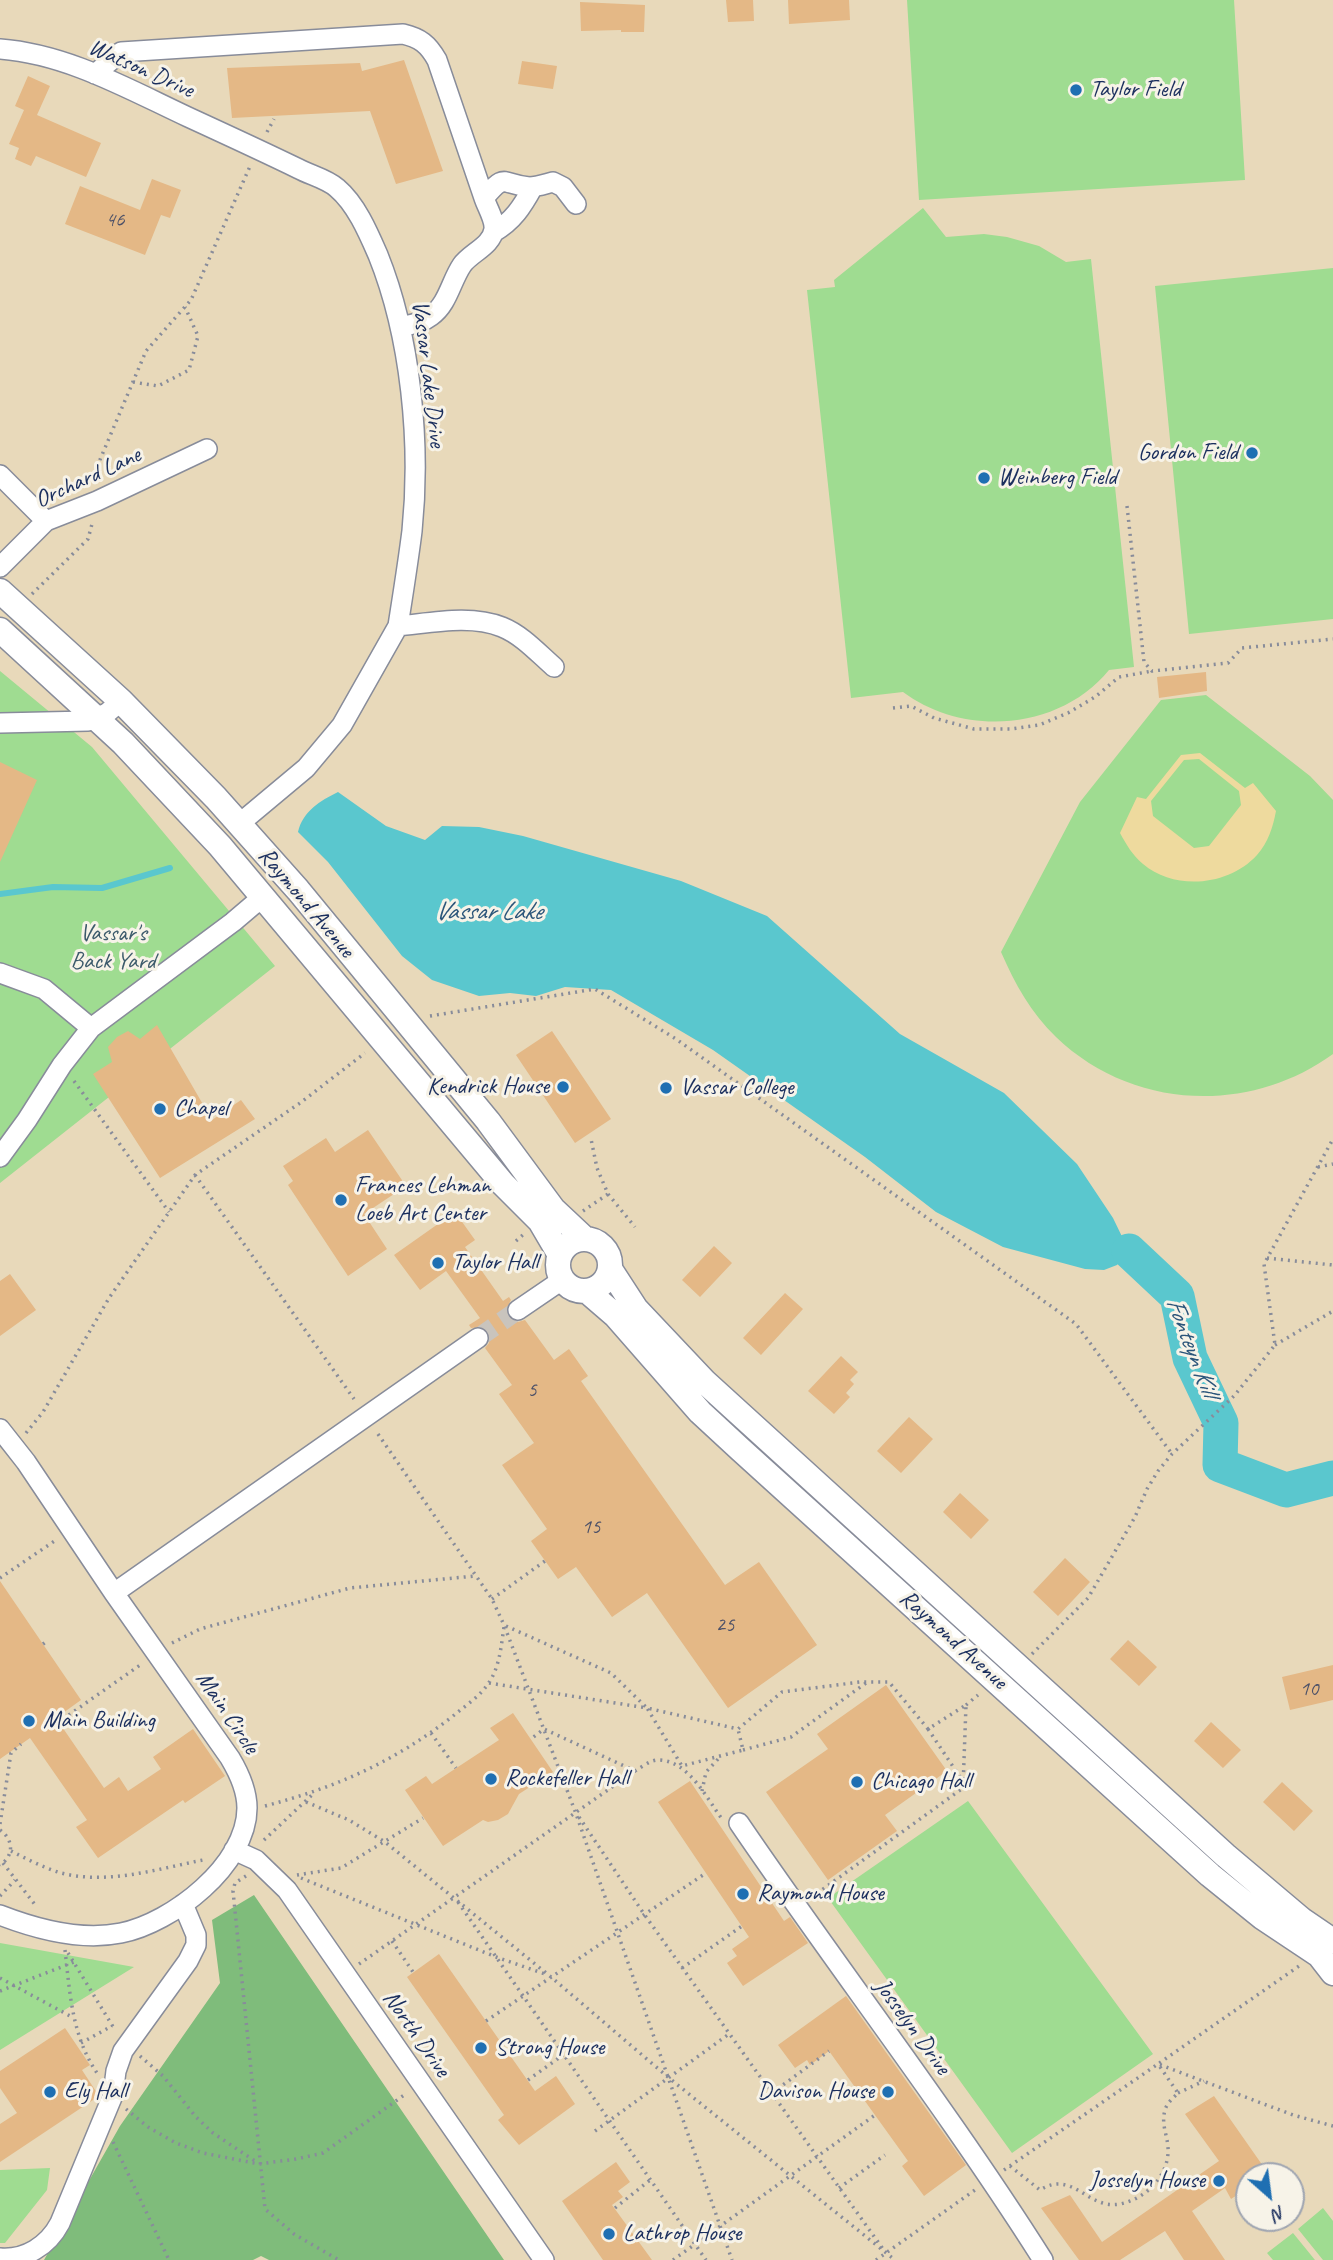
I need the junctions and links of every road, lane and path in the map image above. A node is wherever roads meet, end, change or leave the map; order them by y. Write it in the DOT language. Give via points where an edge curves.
graph roads {
  1 [pos="0,49"];
  2 [pos="96,74"];
  3 [pos="258,149"];
  4 [pos="533,187"];
  5 [pos="484,198"];
  6 [pos="576,204"];
  7 [pos="494,232"];
  8 [pos="184,307"];
  9 [pos="401,326"];
  10 [pos="133,382"];
  11 [pos="207,449"];
  12 [pos="0,475"];
  13 [pos="99,490"];
  14 [pos="1127,506"];
  15 [pos="46,520"];
  16 [pos="92,524"];
  17 [pos="0,567"];
  18 [pos="0,592"];
  19 [pos="25,600"];
  20 [pos="398,626"];
  21 [pos="0,630"];
  22 [pos="1333,639"];
  23 [pos="554,667"];
  24 [pos="1152,671"];
  25 [pos="121,701"];
  26 [pos="893,708"];
  27 [pos="97,719"];
  28 [pos="0,723"];
  29 [pos="239,824"];
  30 [pos="265,898"];
  31 [pos="0,973"];
  32 [pos="426,1017"];
  33 [pos="91,1028"];
  34 [pos="365,1053"];
  35 [pos="62,1065"];
  36 [pos="442,1066"];
  37 [pos="420,1084"];
  38 [pos="591,1139"];
  39 [pos="1333,1139"];
  40 [pos="0,1157"];
  41 [pos="1333,1164"];
  42 [pos="1318,1167"];
  43 [pos="195,1175"];
  44 [pos="608,1194"];
  45 [pos="169,1212"];
  46 [pos="578,1214"];
  47 [pos="635,1227"];
  48 [pos="585,1239"];
  49 [pos="560,1255"];
  50 [pos="1267,1258"];
  51 [pos="1333,1265"];
  52 [pos="610,1269"];
  53 [pos="562,1280"];
  54 [pos="587,1291"];
  55 [pos="518,1310"];
  56 [pos="1333,1311"];
  57 [pos="478,1338"];
  58 [pos="1275,1345"];
  59 [pos="354,1399"];
  60 [pos="0,1429"];
  61 [pos="378,1434"];
  62 [pos="25,1435"];
  63 [pos="1172,1454"];
  64 [pos="57,1539"];
  65 [pos="545,1561"];
  66 [pos="475,1576"];
  67 [pos="0,1578"];
  68 [pos="114,1593"];
  69 [pos="492,1599"];
  70 [pos="504,1625"];
  71 [pos="169,1644"];
  72 [pos="1029,1658"];
  73 [pos="147,1660"];
  74 [pos="868,1682"];
  75 [pos="489,1683"];
  76 [pos="529,1689"];
  77 [pos="647,1708"];
  78 [pos="63,1719"];
  79 [pos="544,1729"];
  80 [pos="738,1729"];
  81 [pos="928,1729"];
  82 [pos="431,1733"];
  83 [pos="531,1739"];
  84 [pos="21,1744"];
  85 [pos="743,1750"];
  86 [pos="722,1755"];
  87 [pos="456,1768"];
  88 [pos="963,1781"];
  89 [pos="702,1791"];
  90 [pos="313,1794"];
  91 [pos="306,1801"];
  92 [pos="265,1806"];
  93 [pos="575,1811"];
  94 [pos="424,1818"];
  95 [pos="0,1821"];
  96 [pos="739,1824"];
  97 [pos="0,1830"];
  98 [pos="264,1840"];
  99 [pos="385,1842"];
  100 [pos="234,1850"];
  101 [pos="11,1852"];
  102 [pos="203,1860"];
  103 [pos="1,1864"];
  104 [pos="706,1873"];
  105 [pos="251,1874"];
  106 [pos="15,1880"];
  107 [pos="0,1896"];
  108 [pos="455,1897"];
  109 [pos="183,1904"];
  110 [pos="797,1908"];
  111 [pos="39,1910"];
  112 [pos="644,1914"];
  113 [pos="0,1915"];
  114 [pos="417,1924"];
  115 [pos="741,1926"];
  116 [pos="617,1933"];
  117 [pos="392,1941"];
  118 [pos="1333,1941"];
  119 [pos="496,1957"];
  120 [pos="1310,1960"];
  121 [pos="74,1962"];
  122 [pos="66,1964"];
  123 [pos="358,1966"];
  124 [pos="682,1968"];
  125 [pos="414,1972"];
  126 [pos="1333,1973"];
  127 [pos="551,1977"];
  128 [pos="0,1978"];
  129 [pos="13,1985"];
  130 [pos="0,1991"];
  131 [pos="523,1996"];
  132 [pos="72,2017"];
  133 [pos="486,2021"];
  134 [pos="112,2026"];
  135 [pos="729,2034"];
  136 [pos="119,2035"];
  137 [pos="81,2043"];
  138 [pos="135,2051"];
  139 [pos="828,2051"];
  140 [pos="563,2055"];
  141 [pos="1158,2064"];
  142 [pos="100,2077"];
  143 [pos="669,2078"];
  144 [pos="528,2080"];
  145 [pos="1204,2081"];
  146 [pos="412,2090"];
  147 [pos="772,2093"];
  148 [pos="1178,2093"];
  149 [pos="121,2104"];
  150 [pos="875,2115"];
  151 [pos="102,2120"];
  152 [pos="608,2121"];
  153 [pos="1333,2126"];
  154 [pos="594,2131"];
  155 [pos="885,2155"];
  156 [pos="818,2157"];
  157 [pos="259,2164"];
  158 [pos="1010,2166"];
  159 [pos="790,2176"];
  160 [pos="992,2179"];
  161 [pos="650,2180"];
  162 [pos="839,2188"];
  163 [pos="615,2208"];
  164 [pos="720,2226"];
  165 [pos="695,2244"];
  166 [pos="886,2253"];
  167 [pos="0,2258"];
  168 [pos="169,2260"];
  169 [pos="339,2260"];
  170 [pos="544,2260"];
  171 [pos="673,2260"];
  172 [pos="706,2260"];
  173 [pos="732,2260"];
  174 [pos="876,2260"];
  175 [pos="895,2260"];
  176 [pos="1043,2260"];
  1 -- 2 [label="street, Watson Drive" via="29,51"];
  2 -- 3 [label="street, Watson Drive"];
  2 -- 5 [label="street" via="121,52 402,34 418,38 437,60"];
  3 -- 8 [label="path"];
  3 -- 9 [label="street, Vassar Lake Drive" via="336,187 372,242"];
  4 -- 5 [label="street" via="505,180"];
  4 -- 6 [label="street" via="553,182"];
  4 -- 7 [label="street" via="520,210"];
  5 -- 7 [label="street"];
  7 -- 9 [label="street" via="461,267 432,316"];
  8 -- 10 [label="path" via="146,351"];
  8 -- 10 [label="path" via="198,336 189,370 158,386"];
  9 -- 20 [label="street, Vassar Lake Drive" via="415,459 412,530"];
  10 -- 13 [label="path" via="99,462"];
  11 -- 15 [label="street, Orchard Lane"];
  12 -- 15 [label="street"];
  14 -- 24 [label="path" via="1144,662"];
  15 -- 17 [label="street, Orchard Lane"];
  16 -- 19 [label="path" via="88,539"];
  18 -- 25 [label="main road, Raymond Avenue"];
  20 -- 23 [label="street" via="445,621 502,627 526,641"];
  20 -- 29 [label="street, Vassar Lake Drive" via="342,725 306,768"];
  21 -- 27 [label="main road, Raymond Avenue"];
  22 -- 24 [label="path" via="1242,648 1228,663"];
  24 -- 26 [label="path" via="1119,677 1068,713 1039,725 974,729 911,706"];
  25 -- 27 [label="street"];
  25 -- 29 [label="main road, Raymond Avenue"];
  27 -- 28 [label="street"];
  27 -- 30 [label="main road, Raymond Avenue"];
  29 -- 36 [label="main road, Raymond Avenue"];
  30 -- 33 [label="street"];
  30 -- 37 [label="main road, Raymond Avenue"];
  31 -- 33 [label="street" via="44,989"];
  32 -- 63 [label="path" via="595,989 676,1039 1076,1324"];
  33 -- 35 [label="street"];
  34 -- 43 [label="path"];
  35 -- 40 [label="street"];
  35 -- 45 [label="path"];
  36 -- 37 [label="street"];
  36 -- 48 [label="main road, Raymond Avenue" via="553,1209"];
  37 -- 49 [label="main road, Raymond Avenue" via="540,1221"];
  38 -- 44 [label="path"];
  39 -- 42 [label="path"];
  41 -- 42 [label="path"];
  42 -- 50 [label="path"];
  43 -- 45 [label="path"];
  43 -- 59 [label="path"];
  44 -- 46 [label="path"];
  44 -- 47 [label="path"];
  45 -- 62 [label="path" via="109,1298"];
  48 -- 49 [label="main road" via="570,1243"];
  48 -- 52 [label="main road, Raymond Avenue" via="606,1251"];
  49 -- 53 [label="main road, Raymond Avenue"];
  50 -- 51 [label="path"];
  50 -- 58 [label="path" via="1264,1264"];
  52 -- 54 [label="main road" via="599,1286"];
  52 -- 118 [label="main road, Raymond Avenue" via="636,1309 705,1382 1225,1855"];
  53 -- 54 [label="main road, Raymond Avenue" via="573,1289"];
  53 -- 55 [label="street"];
  54 -- 126 [label="main road, Raymond Avenue" via="616,1316 700,1412 781,1487 1210,1875 1319,1955"];
  56 -- 58 [label="path"];
  57 -- 68 [label="street"];
  58 -- 63 [label="path" via="1234,1396"];
  60 -- 68 [label="street, Main Circle"];
  61 -- 66 [label="path"];
  63 -- 72 [label="path" via="1147,1489 1088,1598"];
  64 -- 67 [label="path"];
  65 -- 69 [label="path"];
  66 -- 69 [label="path"];
  66 -- 71 [label="path" via="350,1588 200,1629"];
  68 -- 100 [label="street, Main Circle" via="240,1775 248,1807"];
  69 -- 70 [label="path"];
  70 -- 75 [label="path" via="501,1653"];
  70 -- 76 [label="path"];
  70 -- 77 [label="path" via="611,1672"];
  73 -- 78 [label="path"];
  74 -- 80 [label="path" via="782,1692"];
  74 -- 81 [label="path" via="889,1682"];
  74 -- 85 [label="path" via="791,1737"];
  75 -- 76 [label="path"];
  75 -- 82 [label="path"];
  76 -- 77 [label="path"];
  76 -- 79 [label="path"];
  77 -- 80 [label="path"];
  77 -- 86 [label="path" via="682,1766"];
  79 -- 83 [label="path"];
  79 -- 93 [label="path"];
  79 -- 93 [label="path" via="635,1771"];
  80 -- 85 [label="path"];
  81 -- 88 [label="path"];
  81 -- 88 [label="path" via="966,1705"];
  82 -- 87 [label="path"];
  82 -- 90 [label="path" via="371,1769"];
  84 -- 95 [label="path" via="11,1753"];
  85 -- 86 [label="path"];
  86 -- 89 [label="path" via="706,1772"];
  88 -- 110 [label="path" via="956,1795"];
  90 -- 91 [label="path"];
  90 -- 92 [label="path"];
  91 -- 98 [label="path"];
  91 -- 99 [label="path"];
  93 -- 108 [label="path"];
  93 -- 112 [label="path"];
  93 -- 116 [label="path"];
  94 -- 99 [label="path"];
  96 -- 110 [label="street, Josselyn Drive"];
  97 -- 101 [label="path" via="9,1838"];
  99 -- 108 [label="path"];
  99 -- 114 [label="path" via="341,1868 296,1876"];
  100 -- 109 [label="street, Main Circle" via="219,1871"];
  100 -- 170 [label="street, North Drive" via="256,1860 287,1890"];
  101 -- 102 [label="path" via="86,1878"];
  101 -- 103 [label="path"];
  103 -- 106 [label="path"];
  104 -- 112 [label="path"];
  105 -- 157 [label="path" via="235,1883 233,1891"];
  106 -- 107 [label="path"];
  106 -- 111 [label="path"];
  108 -- 114 [label="path"];
  108 -- 119 [label="path"];
  108 -- 127 [label="path"];
  109 -- 113 [label="street, Main Circle" via="139,1929 102,1935 54,1931"];
  109 -- 151 [label="street" via="196,1945 123,2051"];
  110 -- 160 [label="street, Josselyn Drive"];
  112 -- 116 [label="path"];
  112 -- 124 [label="path"];
  114 -- 117 [label="path"];
  114 -- 119 [label="path"];
  115 -- 124 [label="path"];
  116 -- 127 [label="path"];
  116 -- 143 [label="path"];
  117 -- 123 [label="path"];
  117 -- 125 [label="path"];
  119 -- 127 [label="path"];
  119 -- 131 [label="path"];
  120 -- 141 [label="path"];
  121 -- 122 [label="path"];
  121 -- 122 [label="path" via="65,1948"];
  121 -- 134 [label="path"];
  122 -- 129 [label="path"];
  122 -- 132 [label="path"];
  124 -- 135 [label="path"];
  127 -- 131 [label="path"];
  127 -- 143 [label="path"];
  128 -- 129 [label="path"];
  129 -- 130 [label="path"];
  129 -- 132 [label="path"];
  131 -- 133 [label="path"];
  131 -- 140 [label="path"];
  132 -- 137 [label="path"];
  134 -- 136 [label="path"];
  134 -- 137 [label="path"];
  135 -- 143 [label="path"];
  135 -- 147 [label="path"];
  137 -- 142 [label="path"];
  138 -- 157 [label="path" via="163,2076 195,2117"];
  139 -- 147 [label="path"];
  140 -- 144 [label="path"];
  140 -- 152 [label="path"];
  141 -- 145 [label="path"];
  141 -- 148 [label="path"];
  141 -- 158 [label="path"];
  143 -- 152 [label="path"];
  143 -- 159 [label="path"];
  143 -- 164 [label="path"];
  145 -- 148 [label="path"];
  145 -- 153 [label="path"];
  146 -- 157 [label="path" via="323,2153"];
  147 -- 156 [label="path"];
  148 -- 158 [label="path" via="1164,2112 1167,2163 1149,2192 1136,2199 1103,2204 1071,2185 1058,2183 1040,2190"];
  149 -- 157 [label="path" via="176,2143"];
  150 -- 156 [label="path"];
  151 -- 167 [label="street" via="54,2234 27,2253"];
  151 -- 168 [label="path"];
  152 -- 154 [label="path"];
  152 -- 161 [label="path"];
  155 -- 162 [label="path"];
  156 -- 159 [label="path"];
  156 -- 162 [label="path"];
  157 -- 169 [label="path" via="265,2209 294,2234"];
  158 -- 160 [label="path"];
  159 -- 164 [label="path"];
  159 -- 166 [label="path"];
  160 -- 166 [label="path"];
  160 -- 176 [label="street, Josselyn Drive"];
  161 -- 163 [label="path"];
  161 -- 165 [label="path"];
  162 -- 166 [label="path"];
  164 -- 165 [label="path"];
  164 -- 173 [label="path"];
  165 -- 171 [label="path"];
  165 -- 172 [label="path"];
  166 -- 174 [label="path"];
  166 -- 175 [label="path"];
}
